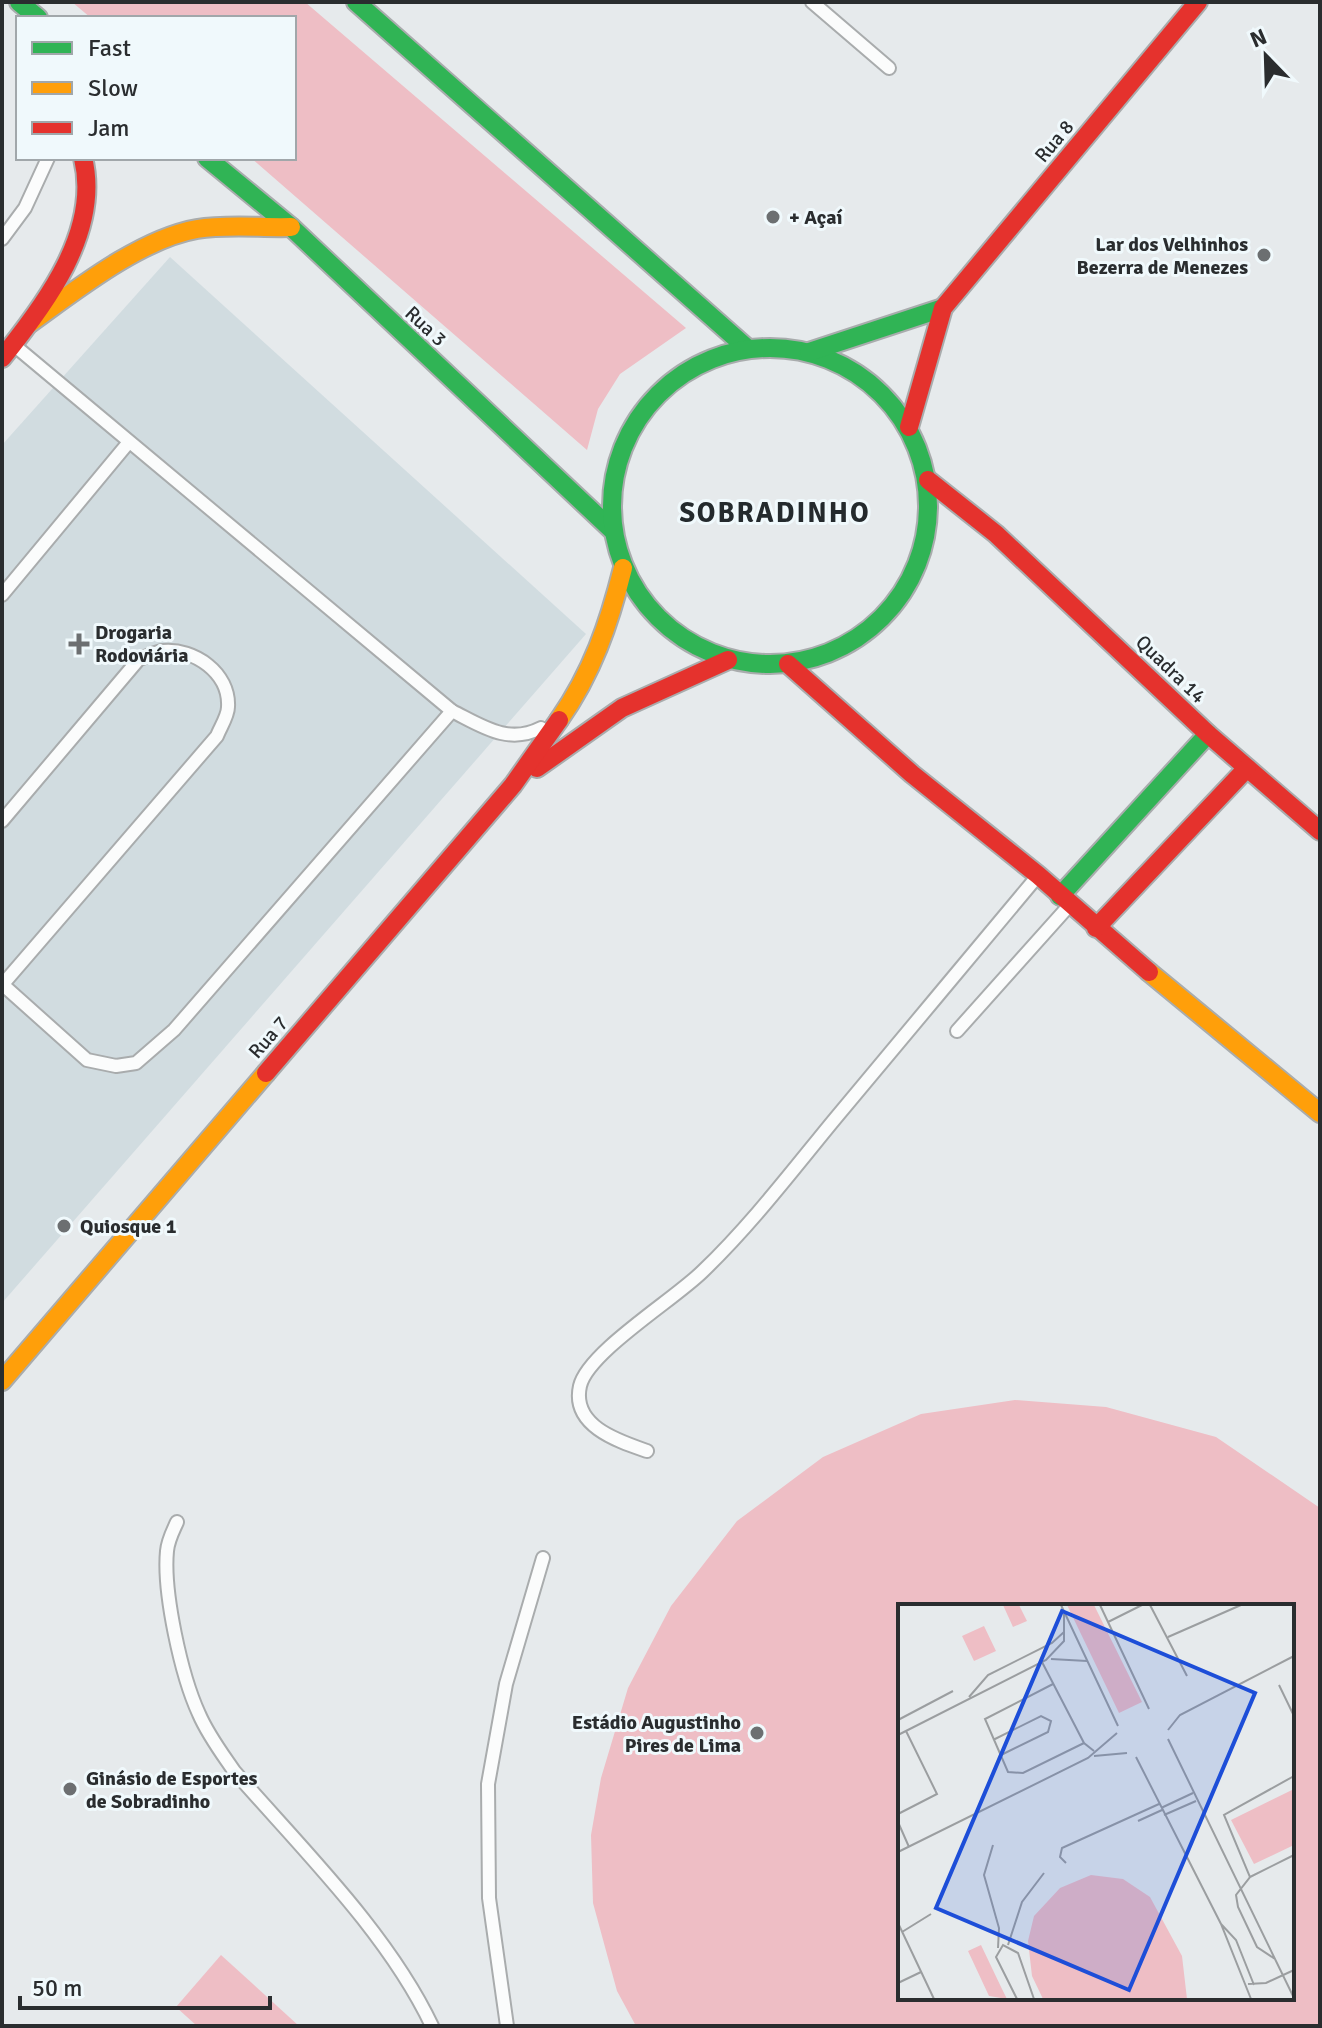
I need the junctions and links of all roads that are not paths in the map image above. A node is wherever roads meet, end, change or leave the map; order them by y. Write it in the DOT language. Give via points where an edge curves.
graph roads {
  1 [pos="356,2"];
  2 [pos="812,2"];
  3 [pos="1198,2"];
  4 [pos="889,68"];
  5 [pos="47,160"];
  6 [pos="84,160"];
  7 [pos="209,160"];
  8 [pos="291,227"];
  9 [pos="2,239"];
  10 [pos="943,308"];
  11 [pos="30,323"];
  12 [pos="748,349"];
  13 [pos="8,351"];
  14 [pos="809,352"];
  15 [pos="909,427"];
  16 [pos="129,442"];
  17 [pos="928,480"];
  18 [pos="612,530"];
  19 [pos="623,568"];
  20 [pos="2,595"];
  21 [pos="728,660"];
  22 [pos="788,664"];
  23 [pos="452,711"];
  24 [pos="561,717"];
  25 [pos="1208,734"];
  26 [pos="1247,768"];
  27 [pos="513,785"];
  28 [pos="2,821"];
  29 [pos="1320,831"];
  30 [pos="1038,875"];
  31 [pos="1065,900"];
  32 [pos="1096,928"];
  33 [pos="2,984"];
  34 [pos="957,1031"];
  35 [pos="1320,1113"];
  36 [pos="2,1381"];
  37 [pos="647,1451"];
  38 [pos="177,1522"];
  39 [pos="543,1558"];
  40 [pos="432,2026"];
  41 [pos="507,2026"];
  1 -- 12 [label="main road"];
  2 -- 4 [label="lane"];
  3 -- 10 [label="main road, Rua 8"];
  5 -- 9 [label="lane" via="25,208"];
  6 -- 11 [label="main road" via="83,216 64,266"];
  7 -- 8 [label="main road, Rua 3"];
  8 -- 11 [label="main road" via="197,229 162,241 102,271"];
  8 -- 18 [label="main road, Rua 3"];
  10 -- 14 [label="main road"];
  10 -- 15 [label="main road, Rua 8"];
  11 -- 13 [label="main road"];
  12 -- 14 [label="main road"];
  12 -- 18 [label="main road" via="707,360 672,382 642,412 622,448 611,488"];
  13 -- 16 [label="lane"];
  14 -- 15 [label="main road" via="849,367 883,394"];
  15 -- 17 [label="main road"];
  16 -- 20 [label="lane"];
  16 -- 23 [label="lane"];
  17 -- 22 [label="main road" via="928,532 912,580 880,621 838,651"];
  17 -- 25 [label="main road, Quadra 14" via="996,534"];
  18 -- 19 [label="main road"];
  19 -- 21 [label="main road" via="647,609 684,641"];
  19 -- 24 [label="main road, Rua 7" via="595,662"];
  21 -- 22 [label="main road"];
  21 -- 27 [label="main road" via="622,708"];
  22 -- 30 [label="main road" via="912,774"];
  23 -- 24 [label="lane" via="501,735 527,735"];
  23 -- 33 [label="lane" via="174,1030 136,1063 116,1066 87,1060"];
  24 -- 27 [label="main road, Rua 7"];
  25 -- 26 [label="main road, Quadra 14"];
  25 -- 31 [label="main road"];
  26 -- 29 [label="main road, Quadra 14"];
  26 -- 32 [label="main road"];
  27 -- 36 [label="main road, Rua 7"];
  28 -- 33 [label="lane" via="139,659 162,651 186,652 209,665 225,685 228,708 217,736"];
  30 -- 31 [label="main road"];
  30 -- 37 [label="lane" via="741,1232 686,1288 588,1370 580,1387 581,1405 594,1427"];
  31 -- 32 [label="main road"];
  31 -- 34 [label="lane"];
  32 -- 35 [label="main road"];
  38 -- 40 [label="lane" via="167,1546 168,1583 186,1680 207,1730 234,1771 386,1950 414,1988"];
  39 -- 41 [label="lane" via="506,1684 488,1784 489,1898"];
}
